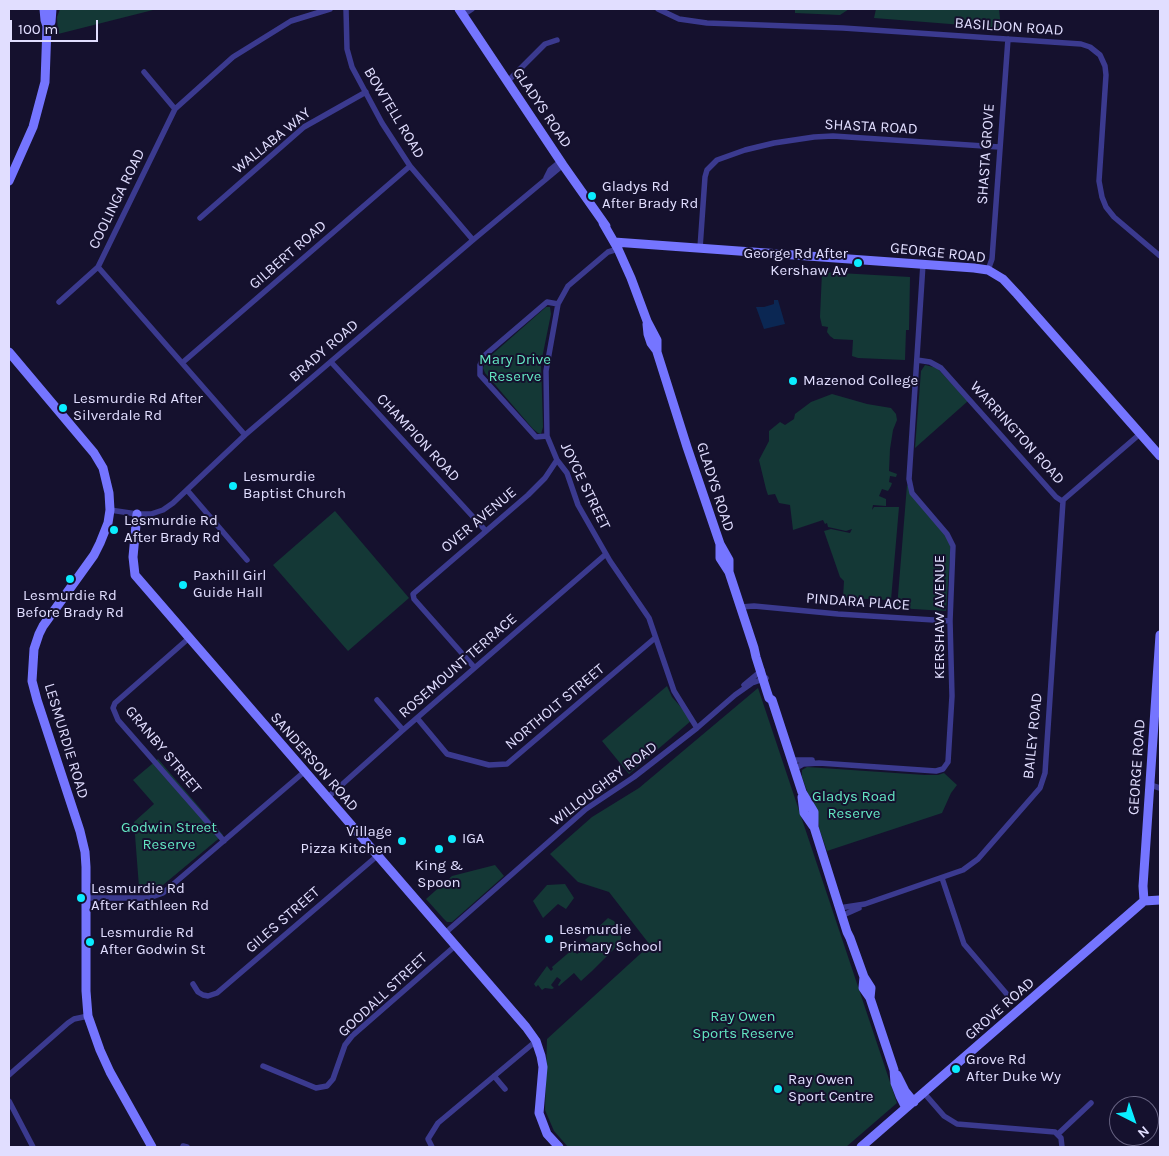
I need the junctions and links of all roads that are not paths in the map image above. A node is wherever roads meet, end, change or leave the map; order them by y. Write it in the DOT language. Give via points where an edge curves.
graph roads {
  1 [pos="44,9"];
  2 [pos="52,9"];
  3 [pos="330,9"];
  4 [pos="346,9"];
  5 [pos="472,9"];
  6 [pos="658,9"];
  7 [pos="461,12"];
  8 [pos="48,26"];
  9 [pos="1008,39"];
  10 [pos="557,40"];
  11 [pos="144,72"];
  12 [pos="507,82"];
  13 [pos="366,92"];
  14 [pos="175,109"];
  15 [pos="1000,147"];
  16 [pos="562,163"];
  17 [pos="410,166"];
  18 [pos="9,182"];
  19 [pos="200,218"];
  20 [pos="473,240"];
  21 [pos="618,245"];
  22 [pos="700,248"];
  23 [pos="1160,256"];
  24 [pos="923,264"];
  25 [pos="98,267"];
  26 [pos="988,270"];
  27 [pos="59,302"];
  28 [pos="558,304"];
  29 [pos="9,352"];
  30 [pos="916,360"];
  31 [pos="330,362"];
  32 [pos="182,363"];
  33 [pos="1141,433"];
  34 [pos="245,435"];
  35 [pos="547,436"];
  36 [pos="1160,456"];
  37 [pos="557,460"];
  38 [pos="187,490"];
  39 [pos="1064,501"];
  40 [pos="110,510"];
  41 [pos="138,514"];
  42 [pos="486,531"];
  43 [pos="606,554"];
  44 [pos="247,560"];
  45 [pos="765,608"];
  46 [pos="742,611"];
  47 [pos="950,621"];
  48 [pos="1160,635"];
  49 [pos="189,638"];
  50 [pos="655,638"];
  51 [pos="474,668"];
  52 [pos="763,674"];
  53 [pos="1158,686"];
  54 [pos="734,696"];
  55 [pos="377,700"];
  56 [pos="417,718"];
  57 [pos="697,728"];
  58 [pos="403,730"];
  59 [pos="793,765"];
  60 [pos="304,772"];
  61 [pos="1150,786"];
  62 [pos="1160,788"];
  63 [pos="327,798"];
  64 [pos="224,841"];
  65 [pos="377,856"];
  66 [pos="942,878"];
  67 [pos="86,898"];
  68 [pos="1160,900"];
  69 [pos="1144,902"];
  70 [pos="842,912"];
  71 [pos="444,934"];
  72 [pos="455,946"];
  73 [pos="192,984"];
  74 [pos="1011,999"];
  75 [pos="88,1016"];
  76 [pos="536,1041"];
  77 [pos="263,1066"];
  78 [pos="894,1070"];
  79 [pos="9,1075"];
  80 [pos="494,1076"];
  81 [pos="505,1089"];
  82 [pos="924,1093"];
  83 [pos="9,1101"];
  84 [pos="914,1102"];
  85 [pos="1091,1103"];
  86 [pos="906,1108"];
  87 [pos="1058,1134"];
  88 [pos="33,1147"];
  89 [pos="152,1147"];
  90 [pos="432,1147"];
  91 [pos="559,1147"];
  92 [pos="861,1147"];
  93 [pos="1062,1147"];
  1 -- 8 [label="street"];
  2 -- 8 [label="street"];
  3 -- 14 [label="street, COOLINGA ROAD" via="291,22 233,57"];
  4 -- 13 [label="street, BOWTELL ROAD" via="347,49 352,67"];
  5 -- 7 [label="street"];
  6 -- 9 [label="street, BASILDON ROAD" via="679,19 707,22"];
  7 -- 12 [label="street, GLADYS ROAD"];
  8 -- 18 [label="street" via="46,75 38,112"];
  9 -- 15 [label="street, SHASTA GROVE"];
  9 -- 23 [label="street, BASILDON ROAD" via="1084,45 1099,53 1106,75 1099,181 1102,197 1114,217"];
  10 -- 12 [label="street" via="545,44"];
  11 -- 14 [label="street"];
  12 -- 16 [label="street, GLADYS ROAD"];
  13 -- 17 [label="street, BOWTELL ROAD"];
  13 -- 19 [label="street, WALLABA WAY" via="304,127"];
  14 -- 25 [label="street, COOLINGA ROAD"];
  15 -- 22 [label="street, SHASTA ROAD" via="833,136 745,150 717,160 707,170"];
  15 -- 26 [label="street, SHASTA GROVE" via="992,259"];
  16 -- 20 [label="street, BRADY ROAD" via="550,170 546,178"];
  16 -- 21 [label="street, GLADYS ROAD"];
  17 -- 20 [label="street, BOWTELL ROAD"];
  17 -- 32 [label="street, GILBERT ROAD"];
  20 -- 31 [label="street, BRADY ROAD"];
  21 -- 22 [label="street, GEORGE ROAD" via="632,243"];
  21 -- 28 [label="street, JOYCE STREET" via="568,286"];
  21 -- 46 [label="street, GLADYS ROAD" via="629,264 648,334 657,352 720,544 729,560 729,572"];
  22 -- 24 [label="street, GEORGE ROAD"];
  24 -- 26 [label="street, GEORGE ROAD"];
  24 -- 30 [label="street, KERSHAW AVENUE"];
  25 -- 27 [label="street"];
  25 -- 32 [label="street, COOLINGA ROAD"];
  26 -- 33 [label="street, GEORGE ROAD" via="1012,288"];
  28 -- 35 [label="street, JOYCE STREET" via="546,371"];
  28 -- 35 [label="street" via="547,302 485,355 480,365 480,375 536,438"];
  29 -- 40 [label="street, LESMURDIE ROAD" via="94,452 107,480"];
  30 -- 39 [label="street, WARRINGTON ROAD" via="941,368"];
  30 -- 47 [label="street, KERSHAW AVENUE" via="909,484 916,498 952,542"];
  31 -- 34 [label="street, BRADY ROAD"];
  31 -- 42 [label="street, CHAMPION ROAD"];
  32 -- 34 [label="street, COOLINGA ROAD"];
  33 -- 36 [label="street, GEORGE ROAD"];
  33 -- 39 [label="street, WARRINGTON ROAD"];
  34 -- 38 [label="street, BRADY ROAD"];
  35 -- 37 [label="street, JOYCE STREET"];
  37 -- 42 [label="street, OVER AVENUE" via="538,485"];
  37 -- 43 [label="street, JOYCE STREET" via="567,473 578,505"];
  38 -- 41 [label="street, BRADY ROAD" via="157,513"];
  38 -- 44 [label="street"];
  39 -- 66 [label="street, BAILEY ROAD" via="1043,782 975,862"];
  40 -- 41 [label="street, BRADY ROAD"];
  40 -- 67 [label="street, LESMURDIE ROAD" via="106,531 94,555 43,626 33,659 34,692 85,852"];
  41 -- 49 [label="street, SANDERSON ROAD" via="133,557 135,575"];
  42 -- 51 [label="street, OVER AVENUE" via="413,594"];
  43 -- 50 [label="street, JOYCE STREET" via="649,618"];
  43 -- 51 [label="street, ROSEMOUNT TERRACE"];
  45 -- 46 [label="street, PINDARA PLACE"];
  45 -- 46 [label="street, PINDARA PLACE" via="754,606"];
  45 -- 47 [label="street, PINDARA PLACE"];
  46 -- 52 [label="street, GLADYS ROAD"];
  47 -- 59 [label="street, KERSHAW AVENUE" via="952,704 945,767 936,771 819,763 814,760"];
  48 -- 53 [label="street, GEORGE ROAD"];
  49 -- 60 [label="street, SANDERSON ROAD"];
  49 -- 64 [label="street, GRANBY STREET" via="113,708 118,720"];
  50 -- 56 [label="street, NORTHOLT STREET" via="507,764 489,765 447,754"];
  50 -- 57 [label="street, JOYCE STREET" via="674,690"];
  51 -- 56 [label="street, ROSEMOUNT TERRACE"];
  52 -- 54 [label="street, WILLOUGHBY ROAD"];
  52 -- 54 [label="street, WILLOUGHBY ROAD"];
  52 -- 59 [label="street, GLADYS ROAD"];
  53 -- 61 [label="street, GEORGE ROAD"];
  54 -- 57 [label="street, WILLOUGHBY ROAD"];
  55 -- 58 [label="street"];
  56 -- 58 [label="street, ROSEMOUNT TERRACE"];
  57 -- 71 [label="street, WILLOUGHBY ROAD" via="586,809"];
  58 -- 63 [label="street, ROSEMOUNT TERRACE"];
  59 -- 70 [label="street, GLADYS ROAD" via="802,792 813,810 814,828"];
  60 -- 63 [label="street, SANDERSON ROAD"];
  60 -- 64 [label="street"];
  61 -- 62 [label="street"];
  61 -- 69 [label="street, GEORGE ROAD"];
  63 -- 65 [label="street, SANDERSON ROAD"];
  64 -- 67 [label="street" via="157,896"];
  65 -- 71 [label="street, SANDERSON ROAD"];
  65 -- 73 [label="street, GILES STREET" via="217,993 202,995"];
  66 -- 70 [label="street, BAILEY ROAD"];
  66 -- 74 [label="street" via="964,944"];
  67 -- 75 [label="street, LESMURDIE ROAD"];
  68 -- 69 [label="street"];
  69 -- 82 [label="street, GROVE ROAD"];
  70 -- 78 [label="street, GLADYS ROAD" via="864,977 863,988 870,998"];
  71 -- 72 [label="street, SANDERSON ROAD"];
  72 -- 76 [label="street, SANDERSON ROAD"];
  72 -- 77 [label="street, GOODALL STREET" via="352,1036 327,1086 316,1088"];
  75 -- 79 [label="street" via="68,1023"];
  75 -- 89 [label="street, LESMURDIE ROAD" via="110,1072"];
  76 -- 80 [label="street"];
  76 -- 91 [label="street, SANDERSON ROAD" via="543,1067 539,1113 547,1134"];
  78 -- 84 [label="street, GLADYS ROAD"];
  78 -- 86 [label="street, GLADYS ROAD" via="895,1083"];
  80 -- 81 [label="street"];
  80 -- 90 [label="street" via="438,1123 428,1139"];
  82 -- 84 [label="street, GROVE ROAD"];
  82 -- 87 [label="street" via="944,1116 958,1124"];
  83 -- 88 [label="street"];
  84 -- 86 [label="street, GROVE ROAD"];
  85 -- 87 [label="street"];
  86 -- 92 [label="street, GROVE ROAD"];
  87 -- 93 [label="street"];
}
